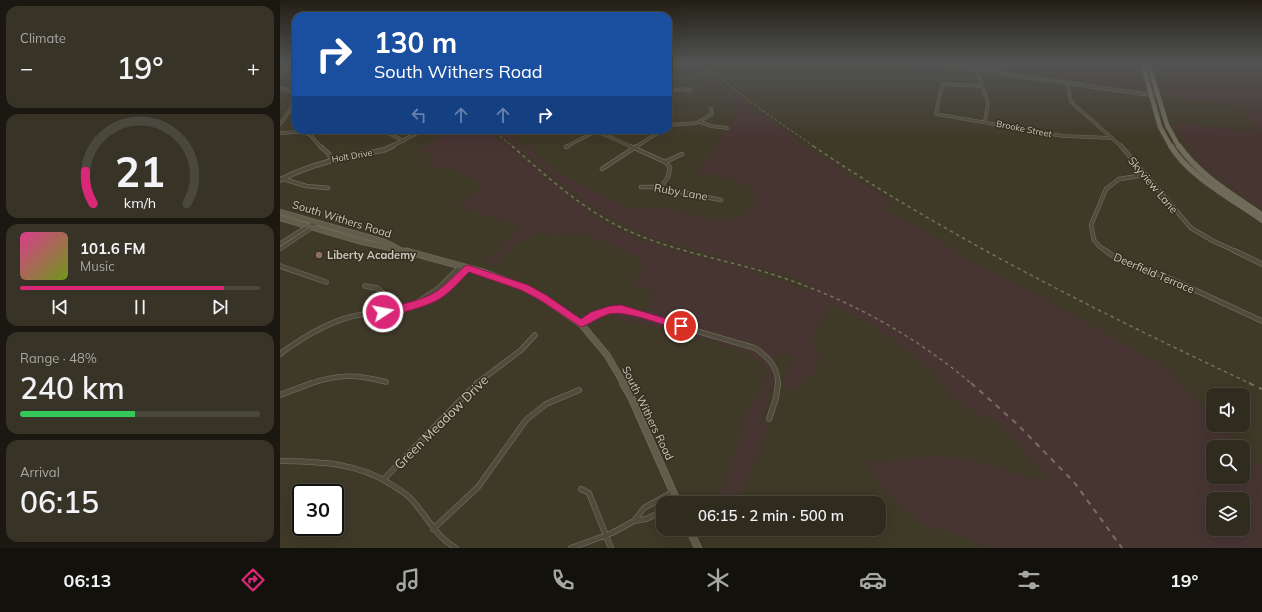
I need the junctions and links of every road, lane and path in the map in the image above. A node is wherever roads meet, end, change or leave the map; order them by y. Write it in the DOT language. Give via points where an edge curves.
graph roads {
  1 [pos="280,88"];
  2 [pos="941,88"];
  3 [pos="984,88"];
  4 [pos="1067,88"];
  5 [pos="1099,88"];
  6 [pos="1149,88"];
  7 [pos="1156,88"];
  8 [pos="690,90"];
  9 [pos="672,91"];
  10 [pos="292,92"];
  11 [pos="1151,95"];
  12 [pos="1158,96"];
  13 [pos="292,108"];
  14 [pos="711,109"];
  15 [pos="985,121"];
  16 [pos="700,122"];
  17 [pos="280,124"];
  18 [pos="672,125"];
  19 [pos="727,128"];
  20 [pos="292,132"];
  21 [pos="280,133"];
  22 [pos="308,134"];
  23 [pos="390,134"];
  24 [pos="416,134"];
  25 [pos="589,134"];
  26 [pos="602,134"];
  27 [pos="656,134"];
  28 [pos="1112,138"];
  29 [pos="404,141"];
  30 [pos="566,146"];
  31 [pos="634,148"];
  32 [pos="682,154"];
  33 [pos="331,160"];
  34 [pos="665,162"];
  35 [pos="602,169"];
  36 [pos="1145,175"];
  37 [pos="281,179"];
  38 [pos="642,187"];
  39 [pos="328,188"];
  40 [pos="660,188"];
  41 [pos="721,200"];
  42 [pos="280,212"];
  43 [pos="1262,214"];
  44 [pos="280,218"];
  45 [pos="1262,220"];
  46 [pos="313,225"];
  47 [pos="280,244"];
  48 [pos="280,249"];
  49 [pos="1262,264"];
  50 [pos="280,266"];
  51 [pos="461,266"];
  52 [pos="468,268"];
  53 [pos="326,282"];
  54 [pos="365,286"];
  55 [pos="415,304"];
  56 [pos="383,312"];
  57 [pos="1262,321"];
  58 [pos="581,324"];
  59 [pos="535,335"];
  60 [pos="280,354"];
  61 [pos="386,382"];
  62 [pos="579,390"];
  63 [pos="280,395"];
  64 [pos="769,419"];
  65 [pos="280,461"];
  66 [pos="384,479"];
  67 [pos="580,489"];
  68 [pos="673,492"];
  69 [pos="675,496"];
  70 [pos="656,514"];
  71 [pos="634,521"];
  72 [pos="433,529"];
  73 [pos="606,535"];
  74 [pos="692,536"];
  75 [pos="456,548"];
  76 [pos="571,548"];
  77 [pos="611,548"];
  78 [pos="698,548"];
  1 -- 10 [label="street"];
  2 -- 15 [label="street, Brooke Street" via="936,114"];
  3 -- 15 [label="street" via="988,103"];
  4 -- 28 [label="street, Skyview Lane" via="1071,102"];
  5 -- 11 [label="street"];
  6 -- 11 [label="main road"];
  7 -- 12 [label="main road"];
  8 -- 9 [label="street"];
  11 -- 12 [label="street"];
  11 -- 45 [label="main road" via="1162,130 1171,147 1183,161 1220,193"];
  12 -- 43 [label="main road" via="1170,134 1184,154 1218,185"];
  13 -- 17 [label="street"];
  14 -- 16 [label="street" via="712,114"];
  15 -- 28 [label="street, Brooke Street" via="1063,136"];
  16 -- 18 [label="street"];
  16 -- 19 [label="street"];
  20 -- 21 [label="street"];
  22 -- 33 [label="street" via="330,154"];
  23 -- 29 [label="street"];
  24 -- 29 [label="street, Holt Drive"];
  25 -- 30 [label="street"];
  26 -- 31 [label="street"];
  27 -- 31 [label="street"];
  28 -- 36 [label="street, Skyview Lane"];
  29 -- 33 [label="street, Holt Drive" via="372,153"];
  31 -- 34 [label="street"];
  31 -- 35 [label="street"];
  32 -- 34 [label="street"];
  33 -- 37 [label="street, Holt Drive" via="306,167"];
  34 -- 40 [label="street" via="670,167 670,174"];
  36 -- 49 [label="street, Skyview Lane" via="1196,232"];
  36 -- 57 [label="street, Deerfield Terrace" via="1119,179 1106,188 1091,225 1091,233 1097,244 1116,258 1177,282"];
  37 -- 39 [label="street" via="306,186"];
  38 -- 40 [label="street, Ruby Lane"];
  40 -- 41 [label="street, Ruby Lane"];
  42 -- 46 [label="main road, South Withers Road"];
  44 -- 46 [label="main road, South Withers Road"];
  46 -- 47 [label="street"];
  46 -- 48 [label="street"];
  46 -- 51 [label="main road, South Withers Road" via="368,243 397,248"];
  50 -- 53 [label="street"];
  51 -- 52 [label="main road, South Withers Road"];
  51 -- 55 [label="street" via="439,288"];
  52 -- 55 [label="street" via="433,298"];
  52 -- 58 [label="main road, South Withers Road" via="525,288"];
  54 -- 56 [label="street" via="382,291 386,300"];
  55 -- 56 [label="street"];
  56 -- 60 [label="street" via="358,315 333,323 303,337"];
  58 -- 64 [label="street" via="594,315 621,309 755,348 767,357 776,370 779,382"];
  58 -- 68 [label="main road, South Withers Road" via="607,355 631,397"];
  59 -- 66 [label="street, Green Meadow Drive" via="528,346 491,371 472,388"];
  61 -- 63 [label="street" via="363,375 344,375 324,378"];
  62 -- 72 [label="street" via="545,404 532,414 520,426 483,480 464,502"];
  65 -- 66 [label="street" via="329,462 359,468"];
  66 -- 72 [label="street" via="410,498"];
  67 -- 73 [label="street" via="589,492"];
  68 -- 69 [label="main road, South Withers Road"];
  68 -- 71 [label="street" via="644,508"];
  70 -- 71 [label="street"];
  71 -- 73 [label="street"];
  72 -- 75 [label="street" via="447,544"];
  73 -- 76 [label="street"];
  73 -- 77 [label="street"];
  74 -- 78 [label="main road"];
}
